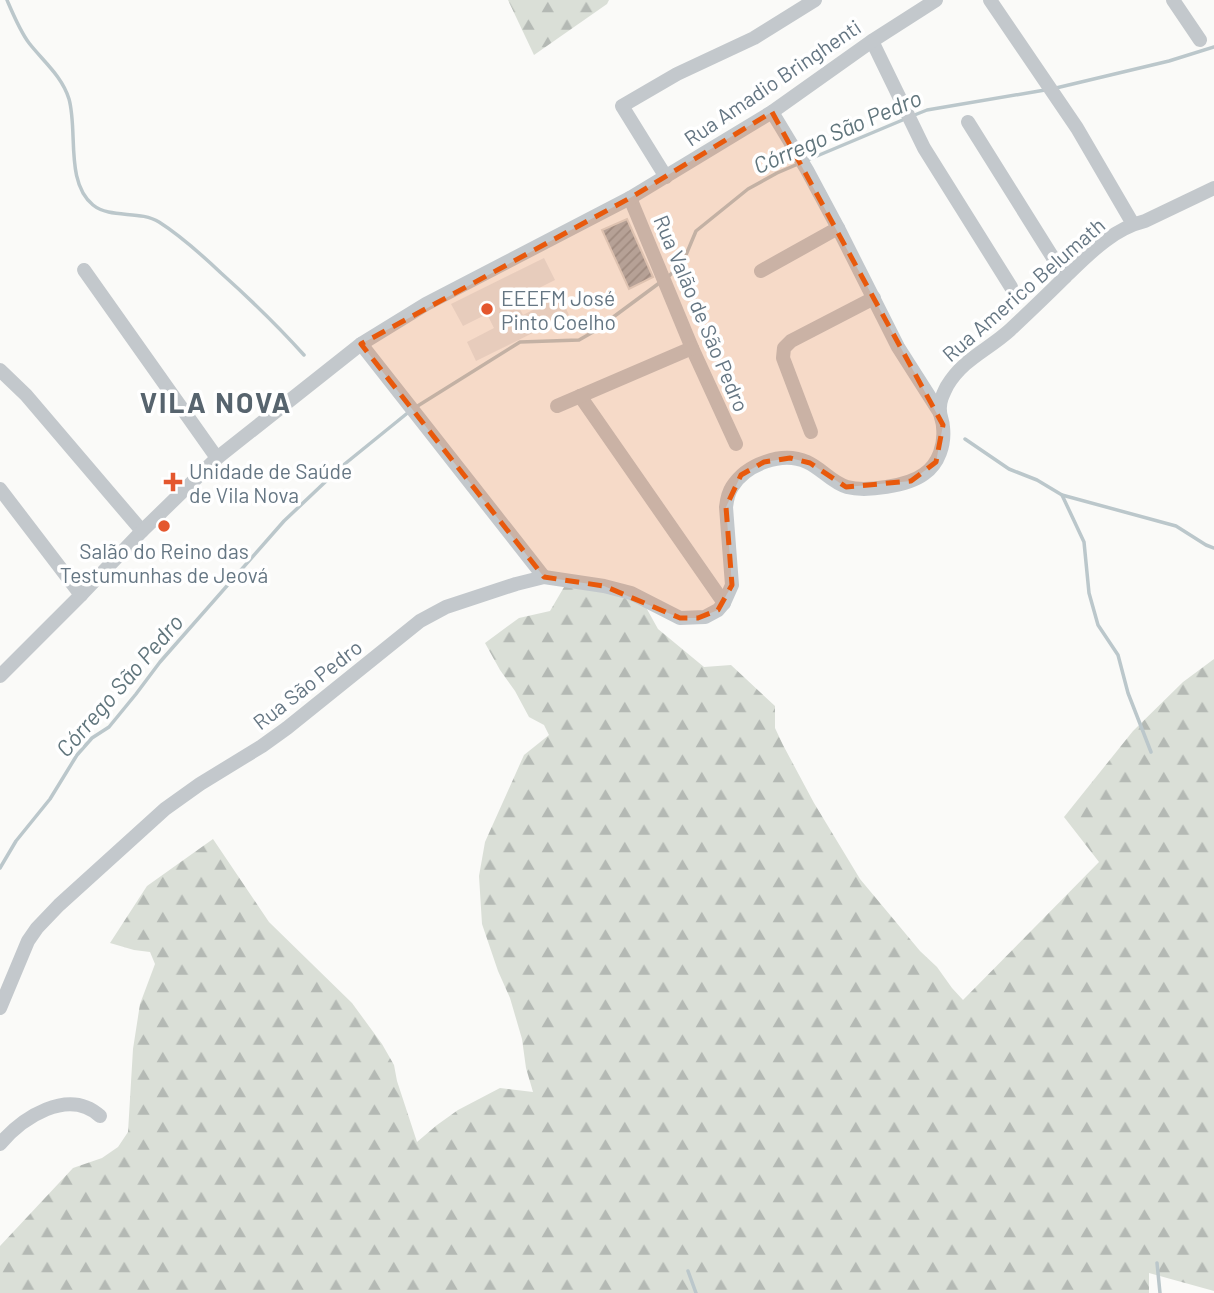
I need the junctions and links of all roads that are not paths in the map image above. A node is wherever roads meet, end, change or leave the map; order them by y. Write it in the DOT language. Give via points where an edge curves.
graph roads {
  1 [pos="815,0"];
  2 [pos="936,0"];
  3 [pos="990,0"];
  4 [pos="1173,0"];
  5 [pos="1200,40"];
  6 [pos="872,41"];
  7 [pos="772,112"];
  8 [pos="968,122"];
  9 [pos="666,177"];
  10 [pos="1214,188"];
  11 [pos="631,198"];
  12 [pos="1194,199"];
  13 [pos="1214,202"];
  14 [pos="1133,224"];
  15 [pos="838,228"];
  16 [pos="84,270"];
  17 [pos="761,271"];
  18 [pos="1065,277"];
  19 [pos="1011,287"];
  20 [pos="874,298"];
  21 [pos="361,344"];
  22 [pos="692,348"];
  23 [pos="0,370"];
  24 [pos="580,396"];
  25 [pos="557,406"];
  26 [pos="940,413"];
  27 [pos="811,432"];
  28 [pos="736,444"];
  29 [pos="217,458"];
  30 [pos="0,489"];
  31 [pos="142,530"];
  32 [pos="544,577"];
  33 [pos="81,594"];
  34 [pos="724,603"];
  35 [pos="0,653"];
  36 [pos="5,671"];
  37 [pos="0,1008"];
  38 [pos="100,1116"];
  39 [pos="0,1144"];
  1 -- 9 [label="street" via="754,38 622,106"];
  2 -- 6 [label="street, Rua Amadio Bringhenti"];
  3 -- 14 [label="street" via="1077,128"];
  4 -- 5 [label="street"];
  6 -- 7 [label="street, Rua Amadio Bringhenti"];
  6 -- 19 [label="street" via="924,148"];
  7 -- 9 [label="street, Rua Amadio Bringhenti"];
  7 -- 15 [label="street"];
  8 -- 18 [label="street"];
  9 -- 11 [label="street, Rua Amadio Bringhenti"];
  10 -- 12 [label="street, Rua Americo Belumath"];
  11 -- 21 [label="street, Rua Amadio Bringhenti" via="426,304"];
  11 -- 22 [label="street, Rua Valão de São Pedro"];
  12 -- 13 [label="street"];
  12 -- 14 [label="street, Rua Americo Belumath"];
  14 -- 18 [label="street, Rua Americo Belumath" via="1099,245"];
  15 -- 17 [label="street"];
  15 -- 20 [label="street"];
  16 -- 29 [label="street"];
  18 -- 26 [label="street, Rua Americo Belumath" via="963,366 946,388"];
  20 -- 26 [label="street" via="898,347"];
  20 -- 27 [label="street" via="784,348 783,358"];
  21 -- 29 [label="street, Rua Amadio Bringhenti"];
  21 -- 32 [label="street"];
  22 -- 24 [label="street"];
  22 -- 28 [label="street, Rua Valão de São Pedro"];
  23 -- 31 [label="street"];
  24 -- 25 [label="street"];
  24 -- 34 [label="street"];
  26 -- 34 [label="street, Rua Americo Belumath" via="940,453 930,469 911,481 846,487 810,463 790,458 764,462 741,475 728,495 732,585"];
  29 -- 31 [label="street, Rua Amadio Bringhenti"];
  30 -- 33 [label="street"];
  31 -- 33 [label="street, Rua Amadio Bringhenti"];
  32 -- 34 [label="street, Rua São Pedro" via="631,593 680,618 705,617"];
  32 -- 37 [label="street, Rua São Pedro" via="446,607 420,621 287,728 165,809 37,928 21,954"];
  33 -- 36 [label="street, Rua Amadio Bringhenti"];
  35 -- 36 [label="street"];
  38 -- 39 [label="street" via="78,1105 49,1108 28,1118"];
}
